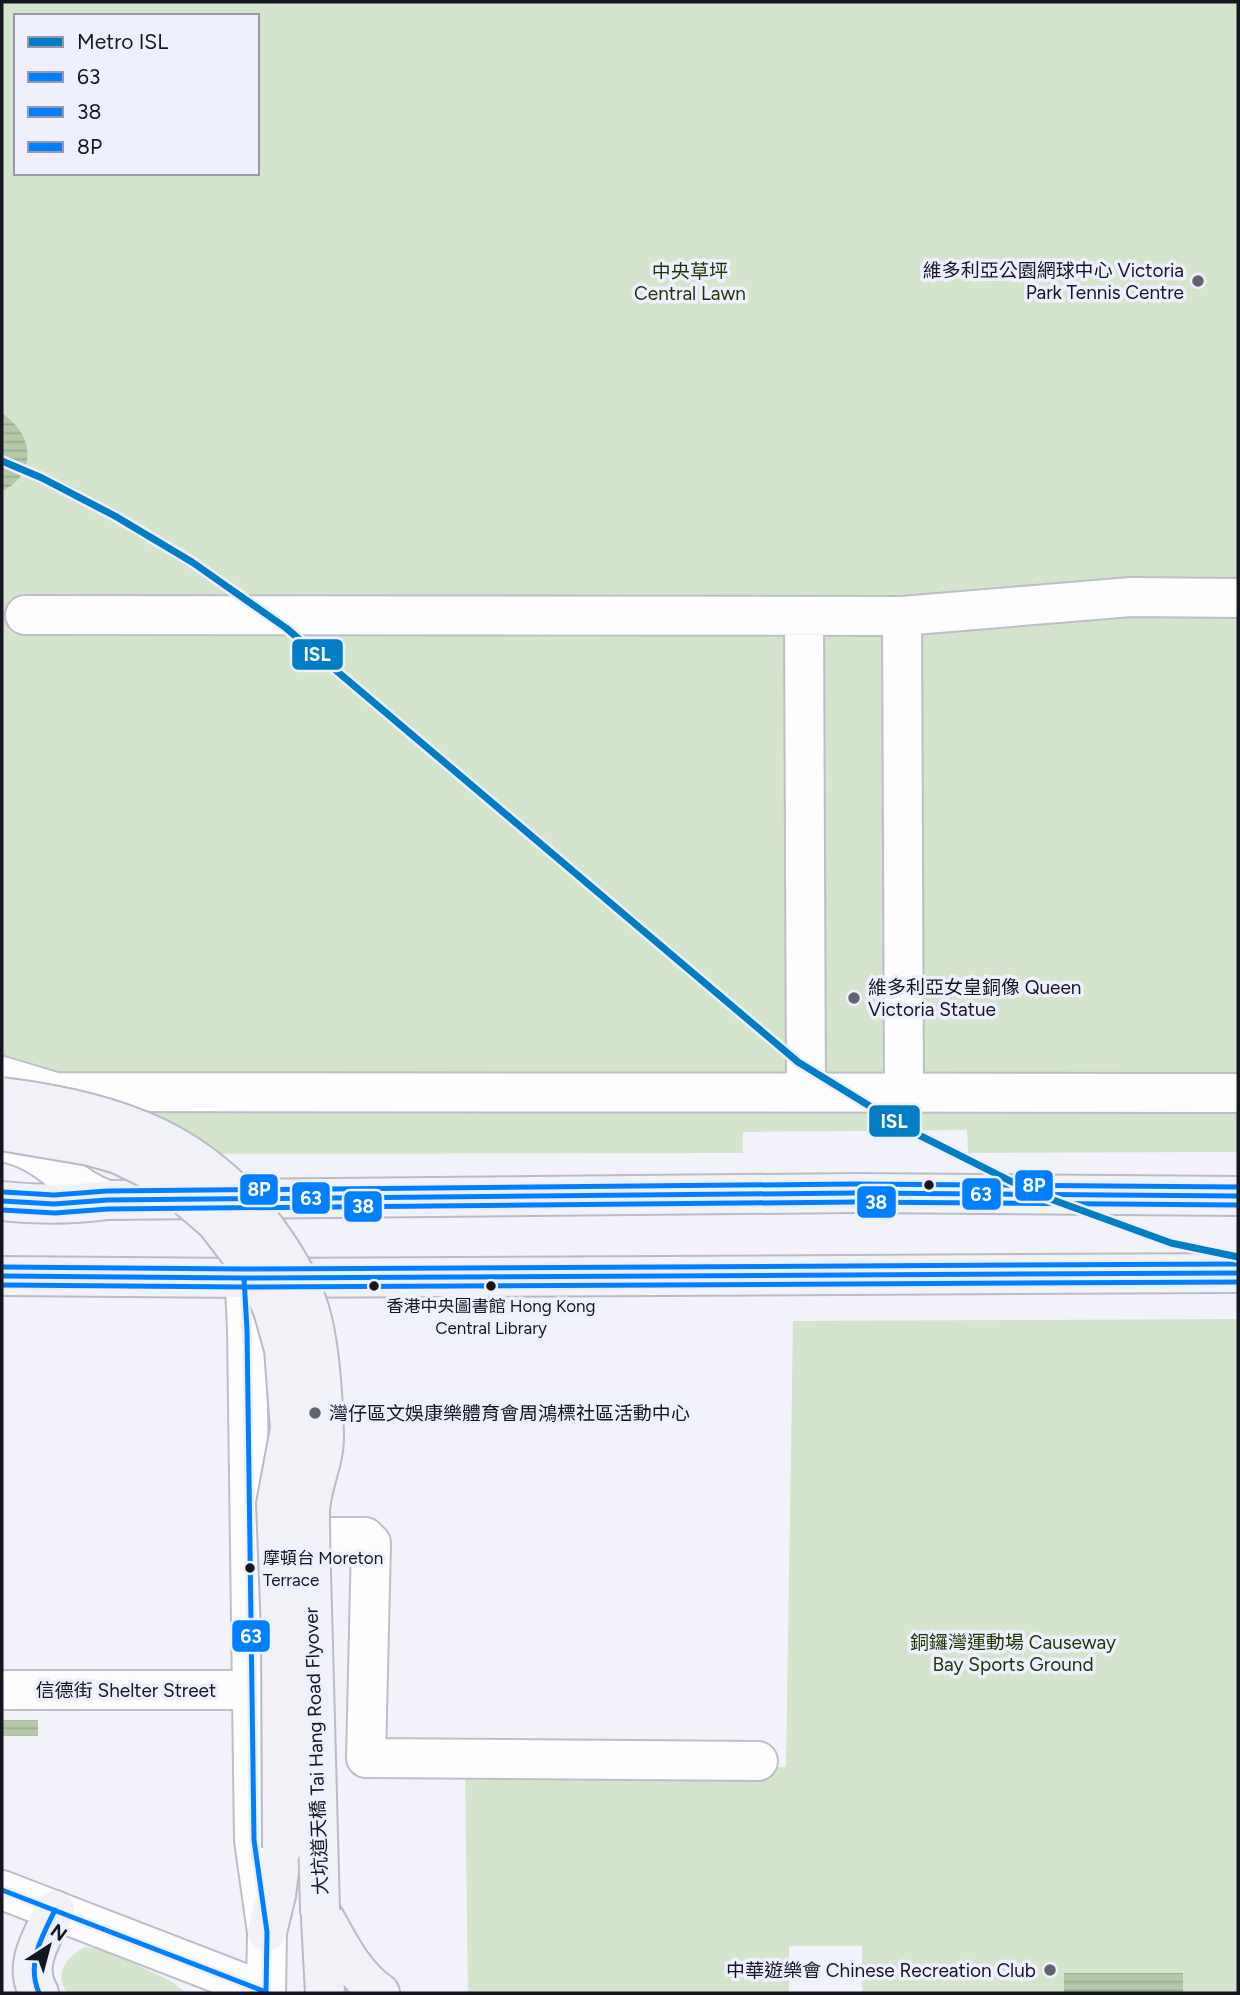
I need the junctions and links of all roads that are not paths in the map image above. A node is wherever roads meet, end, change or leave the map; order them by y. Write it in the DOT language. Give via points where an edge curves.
graph roads {
  1 [pos="1238,598"];
  2 [pos="25,615"];
  3 [pos="804,615"];
  4 [pos="902,616"];
  5 [pos="2,1076"];
  6 [pos="806,1093"];
  7 [pos="904,1093"];
  8 [pos="1238,1093"];
  9 [pos="2,1097"];
  10 [pos="2,1131"];
  11 [pos="2,1142"];
  12 [pos="1238,1196"];
  13 [pos="248,1198"];
  14 [pos="107,1200"];
  15 [pos="2,1201"];
  16 [pos="1238,1273"];
  17 [pos="2,1276"];
  18 [pos="244,1278"];
  19 [pos="290,1429"];
  20 [pos="310,1509"];
  21 [pos="249,1537"];
  22 [pos="2,1690"];
  23 [pos="251,1690"];
  24 [pos="758,1762"];
  25 [pos="2,1889"];
  26 [pos="55,1910"];
  27 [pos="320,1910"];
  28 [pos="267,1933"];
  29 [pos="39,1993"];
  30 [pos="266,1993"];
  31 [pos="325,1993"];
  32 [pos="380,1993"];
  1 -- 4 [label="street" via="1131,597"];
  2 -- 3 [label="street"];
  3 -- 4 [label="street"];
  3 -- 6 [label="street"];
  4 -- 7 [label="street"];
  5 -- 6 [label="street" via="55,1092"];
  6 -- 7 [label="street"];
  7 -- 8 [label="street"];
  9 -- 20 [label="main road, 大坑道天橋 Tai Hang Road Flyover, bridge" via="65,1106 160,1139 218,1176 262,1223 293,1271 317,1343 325,1439"];
  10 -- 19 [label="main road, 大坑道天橋 Tai Hang Road Flyover, bridge" via="118,1154 172,1184 215,1221 258,1278 273,1310 284,1349"];
  11 -- 14 [label="street" via="29,1149 79,1186"];
  12 -- 13 [label="main road" via="856,1193"];
  13 -- 14 [label="main road"];
  13 -- 18 [label="street"];
  14 -- 15 [label="main road" via="41,1205"];
  16 -- 18 [label="main road"];
  17 -- 18 [label="main road"];
  18 -- 21 [label="street"];
  19 -- 20 [label="main road, 大坑道天橋 Tai Hang Road Flyover, bridge"];
  19 -- 28 [label="main road, bridge" via="276,1504 282,1848"];
  20 -- 27 [label="main road, 大坑道天橋 Tai Hang Road Flyover, bridge"];
  21 -- 23 [label="street"];
  21 -- 24 [label="street" via="365,1537 371,1542 366,1758"];
  22 -- 23 [label="street, 信德街 Shelter Street"];
  23 -- 28 [label="street" via="254,1840"];
  25 -- 26 [label="street"];
  26 -- 29 [label="main road" via="34,1953 32,1971"];
  26 -- 30 [label="street"];
  27 -- 31 [label="main road, 大坑道天橋 Tai Hang Road Flyover"];
  27 -- 32 [label="main road" via="349,1961"];
  28 -- 30 [label="street"];
}
